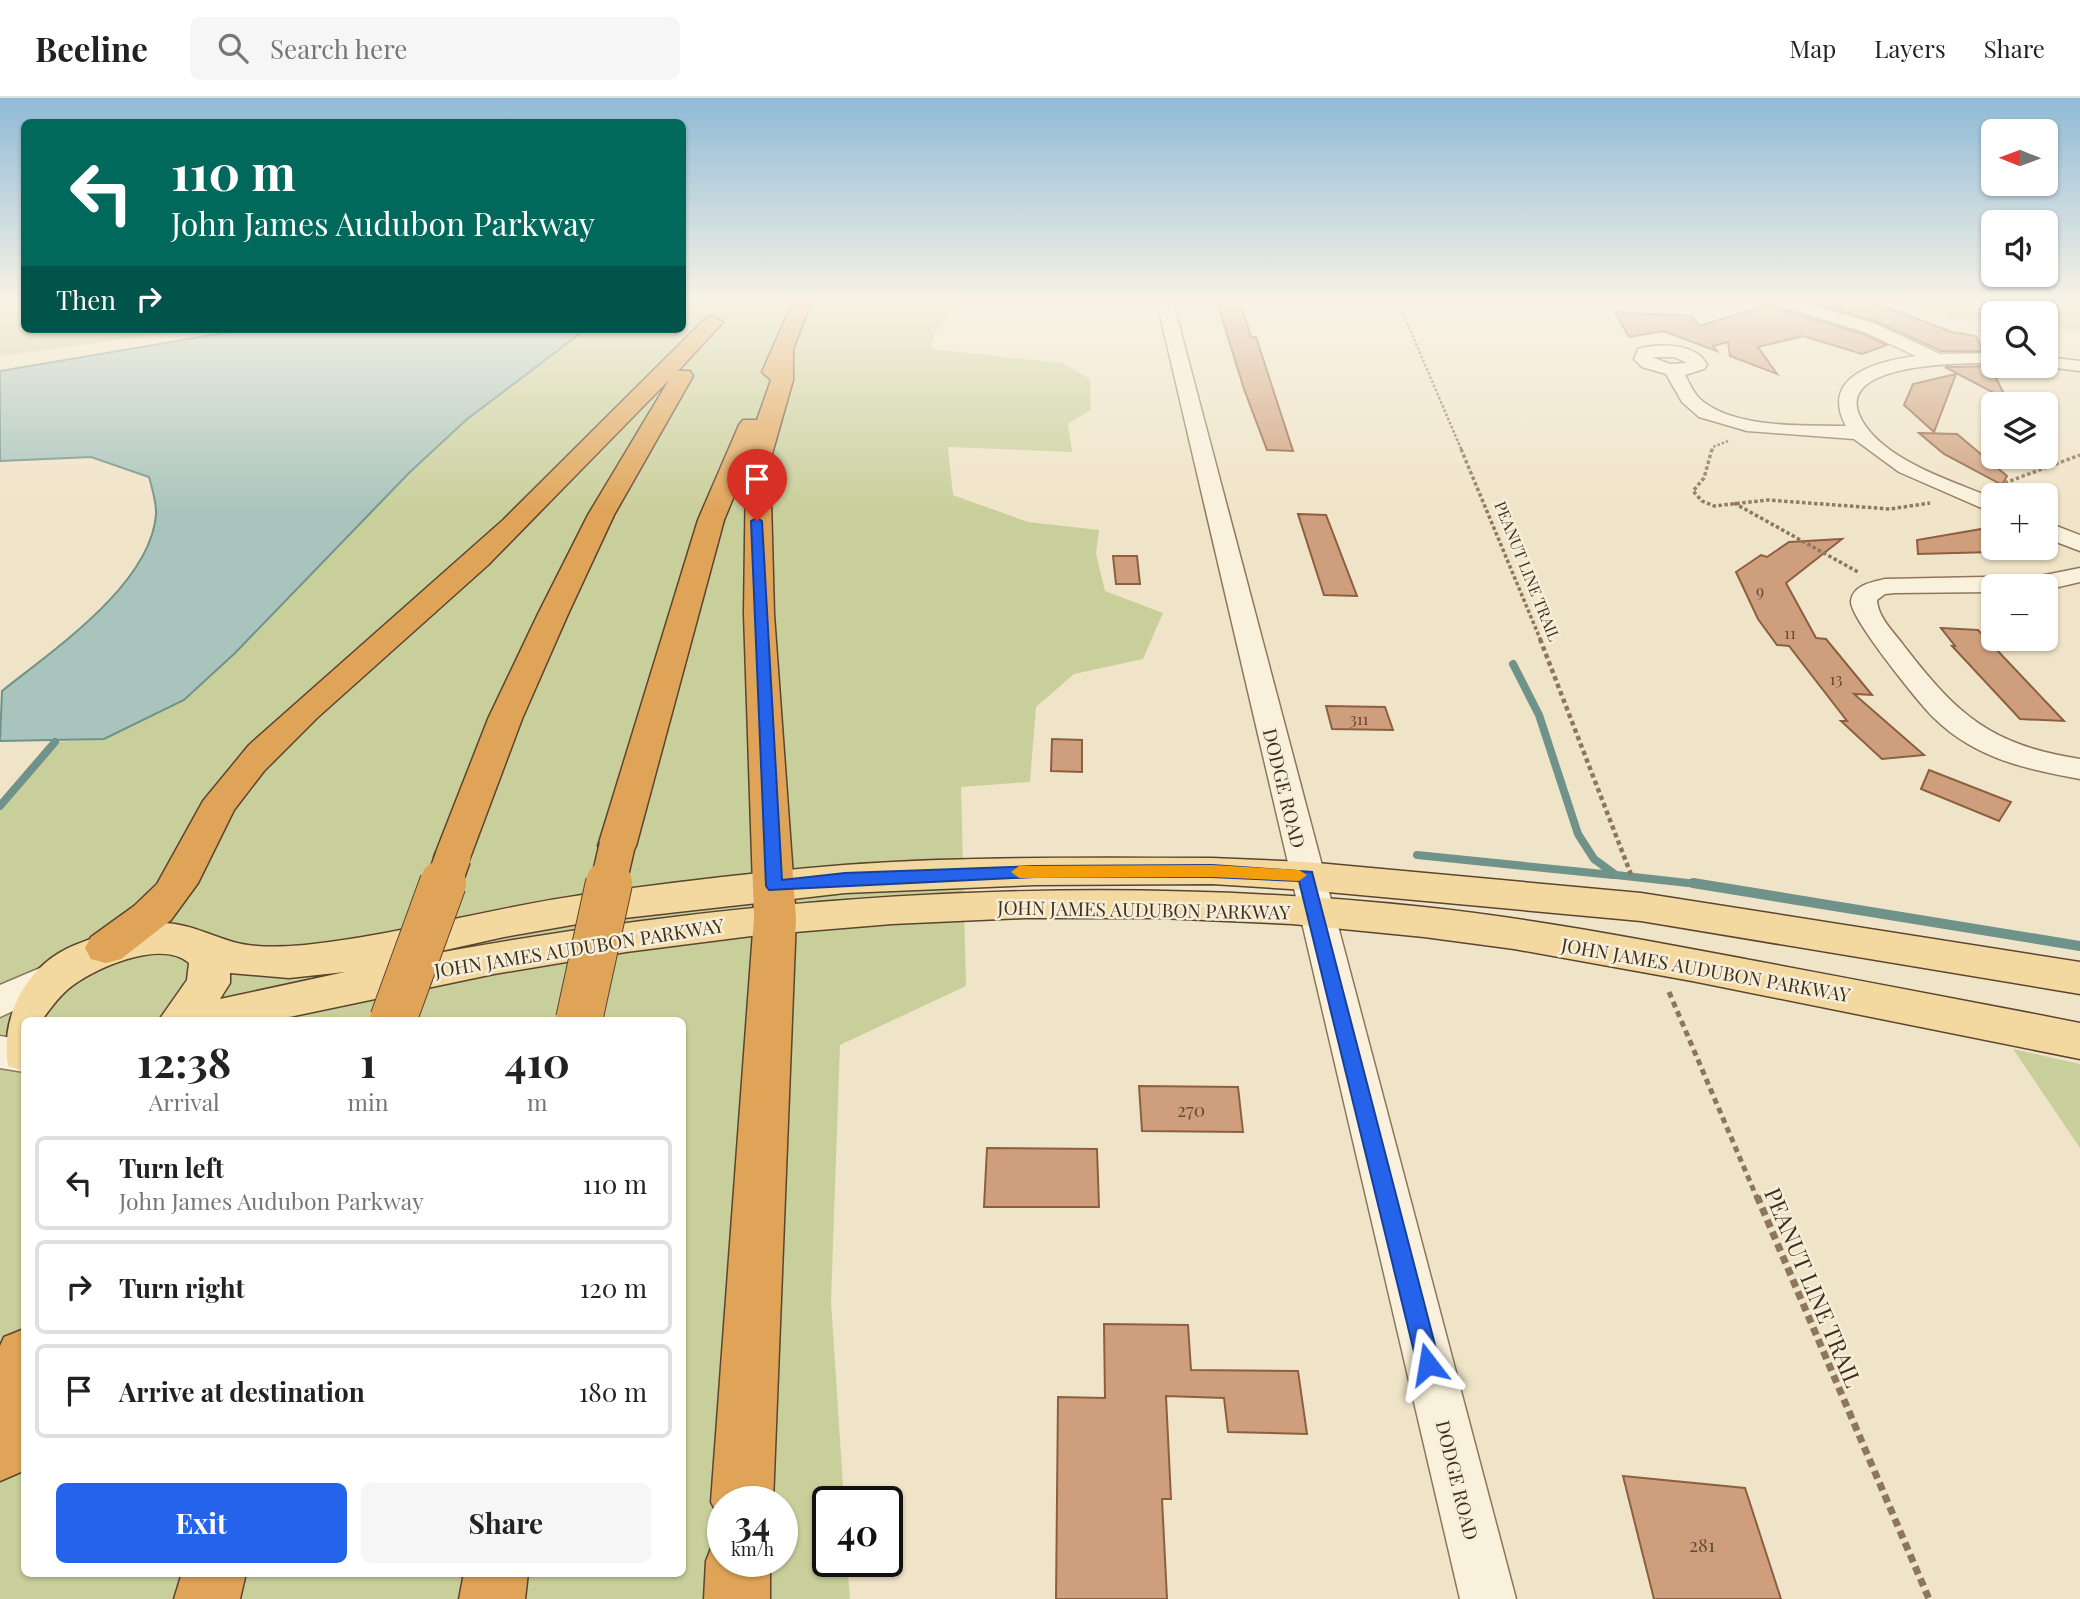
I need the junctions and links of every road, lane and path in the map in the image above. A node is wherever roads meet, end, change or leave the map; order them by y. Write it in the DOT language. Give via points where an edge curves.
graph roads {
  1 [pos="663,372"];
  2 [pos="685,372"];
  3 [pos="773,372"];
  4 [pos="782,372"];
  5 [pos="1182,372"];
  6 [pos="1428,372"];
  7 [pos="1675,372"];
  8 [pos="1877,372"];
  9 [pos="1743,424"];
  10 [pos="1860,433"];
  11 [pos="2080,455"];
  12 [pos="1962,493"];
  13 [pos="1981,501"];
  14 [pos="1734,502"];
  15 [pos="2058,534"];
  16 [pos="2080,544"];
  17 [pos="2080,575"];
  18 [pos="1885,586"];
  19 [pos="2080,769"];
  20 [pos="1625,853"];
  21 [pos="1311,894"];
  22 [pos="775,902"];
  23 [pos="106,948"];
  24 [pos="203,948"];
  25 [pos="59,974"];
  26 [pos="2080,978"];
  27 [pos="1667,988"];
  28 [pos="0,1002"];
  29 [pos="184,1017"];
  30 [pos="220,1017"];
  31 [pos="394,1017"];
  32 [pos="580,1017"];
  33 [pos="2080,1041"];
  34 [pos="21,1048"];
  35 [pos="0,1052"];
  36 [pos="21,1054"];
  37 [pos="21,1369"];
  38 [pos="0,1451"];
  39 [pos="743,1486"];
  40 [pos="213,1577"];
  41 [pos="495,1577"];
  42 [pos="738,1577"];
  43 [pos="207,1599"];
  44 [pos="492,1599"];
  45 [pos="737,1599"];
  46 [pos="1488,1599"];
  47 [pos="1930,1599"];
  1 -- 23 [label="highway" via="563,478 261,753 212,815 170,895"];
  2 -- 31 [label="highway, bridge" via="601,515 505,719"];
  3 -- 32 [label="highway, bridge" via="711,520 617,846"];
  4 -- 22 [label="highway" via="758,461 757,521"];
  5 -- 21 [label="street, DODGE ROAD"];
  6 -- 20 [label="path, PEANUT LINE TRAIL" via="1515,574"];
  7 -- 9 [label="street" via="1692,401 1714,415"];
  8 -- 10 [label="street" via="1854,384 1847,394"];
  9 -- 10 [label="street"];
  9 -- 14 [label="path" via="1735,427 1731,440 1713,447 1704,478 1693,491 1711,505"];
  10 -- 12 [label="street" via="1904,465"];
  11 -- 12 [label="path" via="2005,484"];
  12 -- 13 [label="street"];
  12 -- 14 [label="path" via="1916,506 1863,510 1768,500"];
  14 -- 18 [label="path"];
  15 -- 16 [label="street"];
  17 -- 18 [label="street" via="2040,584"];
  18 -- 19 [label="street" via="1867,593 1864,611 1950,718 2017,755"];
  21 -- 22 [label="main road, JOHN JAMES AUDUBON PARKWAY" via="1170,906"];
  21 -- 26 [label="main road, JOHN JAMES AUDUBON PARKWAY" via="1641,907"];
  21 -- 33 [label="main road, JOHN JAMES AUDUBON PARKWAY" via="1426,923 1658,958"];
  21 -- 46 [label="street, DODGE ROAD"];
  22 -- 24 [label="main road, JOHN JAMES AUDUBON PARKWAY" via="589,908 324,959 259,962"];
  22 -- 30 [label="main road, JOHN JAMES AUDUBON PARKWAY"];
  22 -- 39 [label="highway"];
  23 -- 24 [label="main road, JOHN JAMES AUDUBON PARKWAY" via="163,936 187,939"];
  23 -- 25 [label="main road, JOHN JAMES AUDUBON PARKWAY"];
  24 -- 29 [label="main road" via="212,962 211,979 200,1001"];
  25 -- 28 [label="street"];
  25 -- 34 [label="main road, JOHN JAMES AUDUBON PARKWAY" via="30,1000 18,1021"];
  27 -- 47 [label="path, PEANUT LINE TRAIL"];
  35 -- 36 [label="street"];
  37 -- 38 [label="highway"];
  40 -- 43 [label="highway"];
  41 -- 44 [label="highway"];
  42 -- 45 [label="highway"];
}
